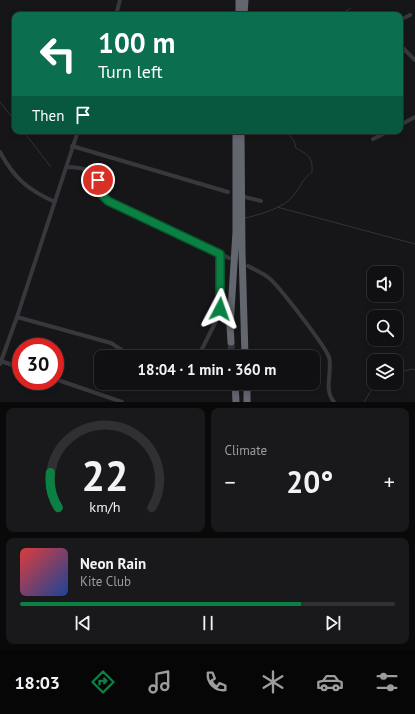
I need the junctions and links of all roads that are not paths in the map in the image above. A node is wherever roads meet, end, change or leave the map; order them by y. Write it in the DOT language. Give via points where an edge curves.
graph roads {
  1 [pos="120,0"];
  2 [pos="239,0"];
  3 [pos="245,0"];
  4 [pos="117,12"];
  5 [pos="239,12"];
  6 [pos="244,12"];
  7 [pos="410,15"];
  8 [pos="403,18"];
  9 [pos="403,48"];
  10 [pos="415,60"];
  11 [pos="415,117"];
  12 [pos="403,123"];
  13 [pos="77,134"];
  14 [pos="236,134"];
  15 [pos="241,134"];
  16 [pos="383,134"];
  17 [pos="373,139"];
  18 [pos="72,146"];
  19 [pos="0,152"];
  20 [pos="66,167"];
  21 [pos="228,192"];
  22 [pos="245,196"];
  23 [pos="261,201"];
  24 [pos="55,202"];
  25 [pos="220,254"];
  26 [pos="229,258"];
  27 [pos="248,266"];
  28 [pos="17,317"];
  29 [pos="231,342"];
  30 [pos="122,350"];
  31 [pos="202,350"];
  32 [pos="245,350"];
  33 [pos="1,363"];
  34 [pos="12,366"];
  35 [pos="64,382"];
  36 [pos="235,390"];
  37 [pos="246,390"];
  38 [pos="122,402"];
  39 [pos="236,402"];
  40 [pos="247,402"];
  41 [pos="334,402"];
  1 -- 4 [label="street"];
  2 -- 5 [label="highway"];
  3 -- 6 [label="highway"];
  7 -- 8 [label="street"];
  9 -- 10 [label="street"];
  11 -- 12 [label="street"];
  13 -- 18 [label="street"];
  14 -- 29 [label="highway" via="236,232"];
  15 -- 32 [label="highway"];
  16 -- 17 [label="street"];
  18 -- 20 [label="street"];
  18 -- 21 [label="street"];
  19 -- 24 [label="street" via="9,169 20,181"];
  20 -- 24 [label="street"];
  20 -- 25 [label="street" via="78,168 94,175 98,180 101,194 108,201"];
  22 -- 23 [label="street"];
  24 -- 28 [label="street"];
  25 -- 26 [label="street"];
  25 -- 31 [label="street" via="220,309"];
  27 -- 41 [label="street" via="275,283 320,341 329,358 329,386"];
  28 -- 30 [label="street" via="111,343"];
  28 -- 33 [label="street"];
  33 -- 34 [label="street"];
  35 -- 38 [label="street"];
  36 -- 39 [label="highway"];
  37 -- 40 [label="highway"];
}
